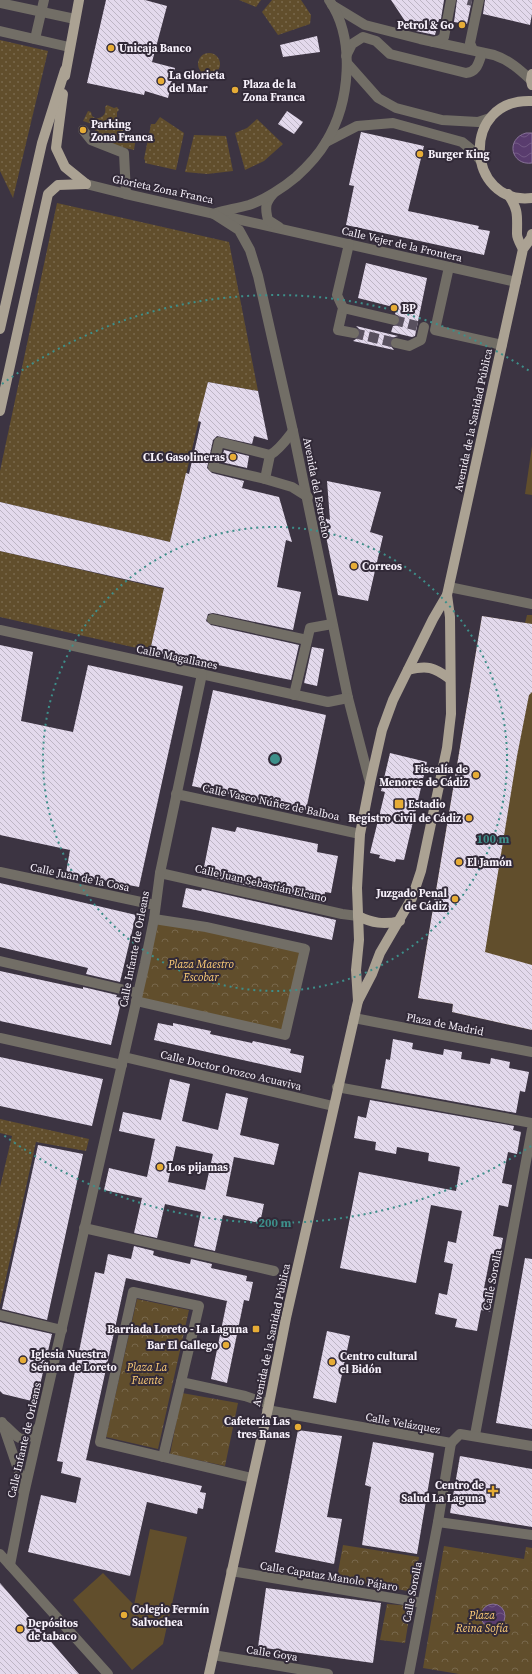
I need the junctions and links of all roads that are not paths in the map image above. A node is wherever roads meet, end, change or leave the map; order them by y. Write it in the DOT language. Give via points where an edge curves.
graph roads {
  1 [pos="44,0"];
  2 [pos="79,0"];
  3 [pos="451,0"];
  4 [pos="476,1"];
  5 [pos="330,2"];
  6 [pos="0,3"];
  7 [pos="42,12"];
  8 [pos="75,20"];
  9 [pos="0,31"];
  10 [pos="35,39"];
  11 [pos="433,42"];
  12 [pos="69,47"];
  13 [pos="476,51"];
  14 [pos="347,59"];
  15 [pos="65,70"];
  16 [pos="532,79"];
  17 [pos="532,101"];
  18 [pos="490,118"];
  19 [pos="83,130"];
  20 [pos="326,142"];
  21 [pos="480,160"];
  22 [pos="86,184"];
  23 [pos="275,191"];
  24 [pos="126,194"];
  25 [pos="508,194"];
  26 [pos="532,198"];
  27 [pos="214,214"];
  28 [pos="282,230"];
  29 [pos="532,234"];
  30 [pos="349,244"];
  31 [pos="523,249"];
  32 [pos="448,267"];
  33 [pos="516,282"];
  34 [pos="343,308"];
  35 [pos="394,320"];
  36 [pos="0,329"];
  37 [pos="435,330"];
  38 [pos="354,333"];
  39 [pos="396,343"];
  40 [pos="502,345"];
  41 [pos="0,411"];
  42 [pos="294,431"];
  43 [pos="270,455"];
  44 [pos="265,479"];
  45 [pos="308,497"];
  46 [pos="448,591"];
  47 [pos="532,604"];
  48 [pos="212,619"];
  49 [pos="332,624"];
  50 [pos="0,630"];
  51 [pos="307,640"];
  52 [pos="408,670"];
  53 [pos="202,674"];
  54 [pos="450,679"];
  55 [pos="294,695"];
  56 [pos="348,698"];
  57 [pos="370,783"];
  58 [pos="176,794"];
  59 [pos="360,834"];
  60 [pos="0,872"];
  61 [pos="160,872"];
  62 [pos="155,905"];
  63 [pos="358,916"];
  64 [pos="154,919"];
  65 [pos="400,921"];
  66 [pos="0,961"];
  67 [pos="137,997"];
  68 [pos="358,1001"];
  69 [pos="354,1018"];
  70 [pos="0,1038"];
  71 [pos="532,1052"];
  72 [pos="123,1061"];
  73 [pos="337,1088"];
  74 [pos="334,1106"];
  75 [pos="532,1123"];
  76 [pos="532,1129"];
  77 [pos="84,1228"];
  78 [pos="274,1271"];
  79 [pos="0,1315"];
  80 [pos="62,1330"];
  81 [pos="181,1382"];
  82 [pos="268,1407"];
  83 [pos="1,1421"];
  84 [pos="40,1426"];
  85 [pos="475,1435"];
  86 [pos="451,1443"];
  87 [pos="532,1446"];
  88 [pos="163,1457"];
  89 [pos="252,1478"];
  90 [pos="24,1494"];
  91 [pos="438,1522"];
  92 [pos="532,1535"];
  93 [pos="0,1554"];
  94 [pos="10,1565"];
  95 [pos="232,1572"];
  96 [pos="422,1603"];
  97 [pos="213,1655"];
  98 [pos="108,1674"];
  99 [pos="209,1674"];
  100 [pos="328,1674"];
  101 [pos="409,1674"];
  1 -- 7 [label="street"];
  2 -- 8 [label="main road"];
  3 -- 11 [label="street" via="444,37"];
  4 -- 13 [label="street" via="470,43"];
  5 -- 11 [label="street" via="365,25"];
  5 -- 14 [label="street, Glorieta Zona Franca" via="343,28"];
  6 -- 7 [label="street"];
  7 -- 8 [label="street"];
  7 -- 10 [label="street"];
  8 -- 12 [label="main road"];
  9 -- 10 [label="street"];
  10 -- 12 [label="street"];
  11 -- 13 [label="street"];
  12 -- 15 [label="main road"];
  13 -- 14 [label="street" via="481,56 477,67 466,73 390,54 376,42 363,38 352,44"];
  13 -- 16 [label="street" via="505,58"];
  14 -- 18 [label="street" via="378,98 396,108 442,120 478,122"];
  14 -- 20 [label="street, Glorieta Zona Franca" via="346,84 340,110"];
  15 -- 22 [label="main road" via="56,148 65,167"];
  15 -- 36 [label="main road" via="42,143"];
  17 -- 18 [label="main road" via="503,107"];
  18 -- 21 [label="main road" via="479,141"];
  19 -- 24 [label="street" via="91,140 124,153"];
  20 -- 21 [label="street" via="357,126 393,123 462,142"];
  20 -- 23 [label="street, Glorieta Zona Franca" via="296,176"];
  21 -- 25 [label="main road" via="484,173 491,182"];
  22 -- 24 [label="street, Glorieta Zona Franca"];
  22 -- 41 [label="main road" via="58,185 48,194"];
  23 -- 27 [label="street, Glorieta Zona Franca" via="250,205"];
  23 -- 28 [label="street, Calle Vejer de la Frontera" via="266,201 265,210 268,220"];
  24 -- 27 [label="street, Glorieta Zona Franca"];
  25 -- 26 [label="main road"];
  25 -- 31 [label="main road, Avenida de la Sanidad Pública" via="518,216 517,235"];
  27 -- 28 [label="street, Calle Vejer de la Frontera"];
  27 -- 42 [label="street, Avenida del Estrecho" via="239,230 250,250"];
  28 -- 30 [label="street, Calle Vejer de la Frontera"];
  29 -- 31 [label="main road, Avenida de la Sanidad Pública"];
  30 -- 32 [label="street, Calle Vejer de la Frontera"];
  30 -- 34 [label="street" via="337,295"];
  31 -- 33 [label="main road, Avenida de la Sanidad Pública"];
  32 -- 33 [label="street, Calle Vejer de la Frontera"];
  32 -- 37 [label="street"];
  33 -- 40 [label="main road, Avenida de la Sanidad Pública"];
  34 -- 35 [label="street"];
  34 -- 38 [label="street" via="338,330"];
  37 -- 39 [label="street" via="420,327 421,340 410,346"];
  37 -- 40 [label="street"];
  40 -- 46 [label="main road, Avenida de la Sanidad Pública"];
  42 -- 43 [label="street" via="283,445"];
  42 -- 45 [label="street, Avenida del Estrecho"];
  43 -- 44 [label="street"];
  43 -- 44 [label="street" via="220,442 213,467"];
  44 -- 45 [label="street" via="292,488"];
  45 -- 49 [label="street, Avenida del Estrecho"];
  46 -- 47 [label="street"];
  46 -- 52 [label="main road, Avenida de la Sanidad Pública"];
  46 -- 54 [label="main road, Avenida de la Sanidad Pública"];
  48 -- 51 [label="street"];
  49 -- 51 [label="street" via="310,628"];
  49 -- 56 [label="street, Avenida del Estrecho"];
  50 -- 53 [label="street, Calle Magallanes"];
  51 -- 55 [label="street"];
  52 -- 54 [label="main road" via="419,667 431,668"];
  52 -- 57 [label="main road, Avenida de la Sanidad Pública" via="382,730"];
  53 -- 55 [label="street, Calle Magallanes"];
  53 -- 58 [label="street, Calle Infante de Orleans"];
  54 -- 65 [label="main road, Avenida de la Sanidad Pública" via="451,714 445,756 421,871 412,898"];
  55 -- 56 [label="street, Calle Magallanes" via="328,702"];
  56 -- 57 [label="street, Avenida del Estrecho"];
  57 -- 59 [label="main road, Avenida de la Sanidad Pública"];
  58 -- 59 [label="street, Calle Vasco Núñez de Balboa"];
  58 -- 61 [label="street, Calle Infante de Orleans"];
  59 -- 63 [label="main road, Avenida de la Sanidad Pública"];
  60 -- 62 [label="street, Calle Juan de la Cosa"];
  61 -- 62 [label="street, Calle Infante de Orleans"];
  61 -- 63 [label="street, Calle Juan Sebastián Elcano"];
  62 -- 64 [label="street, Calle Infante de Orleans"];
  63 -- 65 [label="main road" via="379,924"];
  63 -- 68 [label="main road, Avenida de la Sanidad Pública"];
  64 -- 67 [label="street, Calle Infante de Orleans"];
  64 -- 67 [label="street" via="206,927 305,949 286,1035"];
  65 -- 68 [label="main road, Avenida de la Sanidad Pública" via="380,953"];
  66 -- 67 [label="street"];
  67 -- 72 [label="street, Calle Infante de Orleans"];
  68 -- 69 [label="main road, Avenida de la Sanidad Pública"];
  69 -- 71 [label="street, Plaza de Madrid"];
  69 -- 73 [label="main road, Avenida de la Sanidad Pública"];
  70 -- 72 [label="street, Calle Doctor Orozco Acuaviva"];
  72 -- 74 [label="street, Calle Doctor Orozco Acuaviva"];
  72 -- 77 [label="street, Calle Infante de Orleans"];
  73 -- 74 [label="main road, Avenida de la Sanidad Pública"];
  73 -- 75 [label="street"];
  74 -- 82 [label="main road, Avenida de la Sanidad Pública"];
  76 -- 85 [label="street, Calle Sorolla"];
  77 -- 78 [label="street"];
  77 -- 80 [label="street, Calle Infante de Orleans"];
  79 -- 80 [label="street"];
  80 -- 84 [label="street, Calle Infante de Orleans"];
  81 -- 82 [label="street" via="246,1396"];
  81 -- 88 [label="street"];
  81 -- 88 [label="street" via="199,1306 133,1292 100,1442"];
  82 -- 86 [label="street, Calle Velázquez"];
  82 -- 89 [label="main road, Avenida de la Sanidad Pública"];
  83 -- 84 [label="street" via="23,1440 29,1439"];
  83 -- 90 [label="street"];
  84 -- 90 [label="street, Calle Infante de Orleans"];
  85 -- 86 [label="street, Calle Velázquez" via="460,1434"];
  85 -- 87 [label="street, Calle Velázquez"];
  86 -- 91 [label="street, Calle Sorolla"];
  88 -- 89 [label="street"];
  89 -- 95 [label="main road, Avenida de la Sanidad Pública"];
  90 -- 94 [label="street, Calle Infante de Orleans"];
  91 -- 92 [label="street"];
  91 -- 96 [label="street, Calle Sorolla"];
  93 -- 94 [label="street"];
  94 -- 98 [label="street"];
  95 -- 96 [label="street, Calle Capataz Manolo Pájaro"];
  95 -- 97 [label="main road, Avenida de la Sanidad Pública"];
  96 -- 101 [label="street, Calle Sorolla"];
  97 -- 99 [label="main road, Avenida de la Sanidad Pública"];
  97 -- 100 [label="street, Calle Goya"];
}
